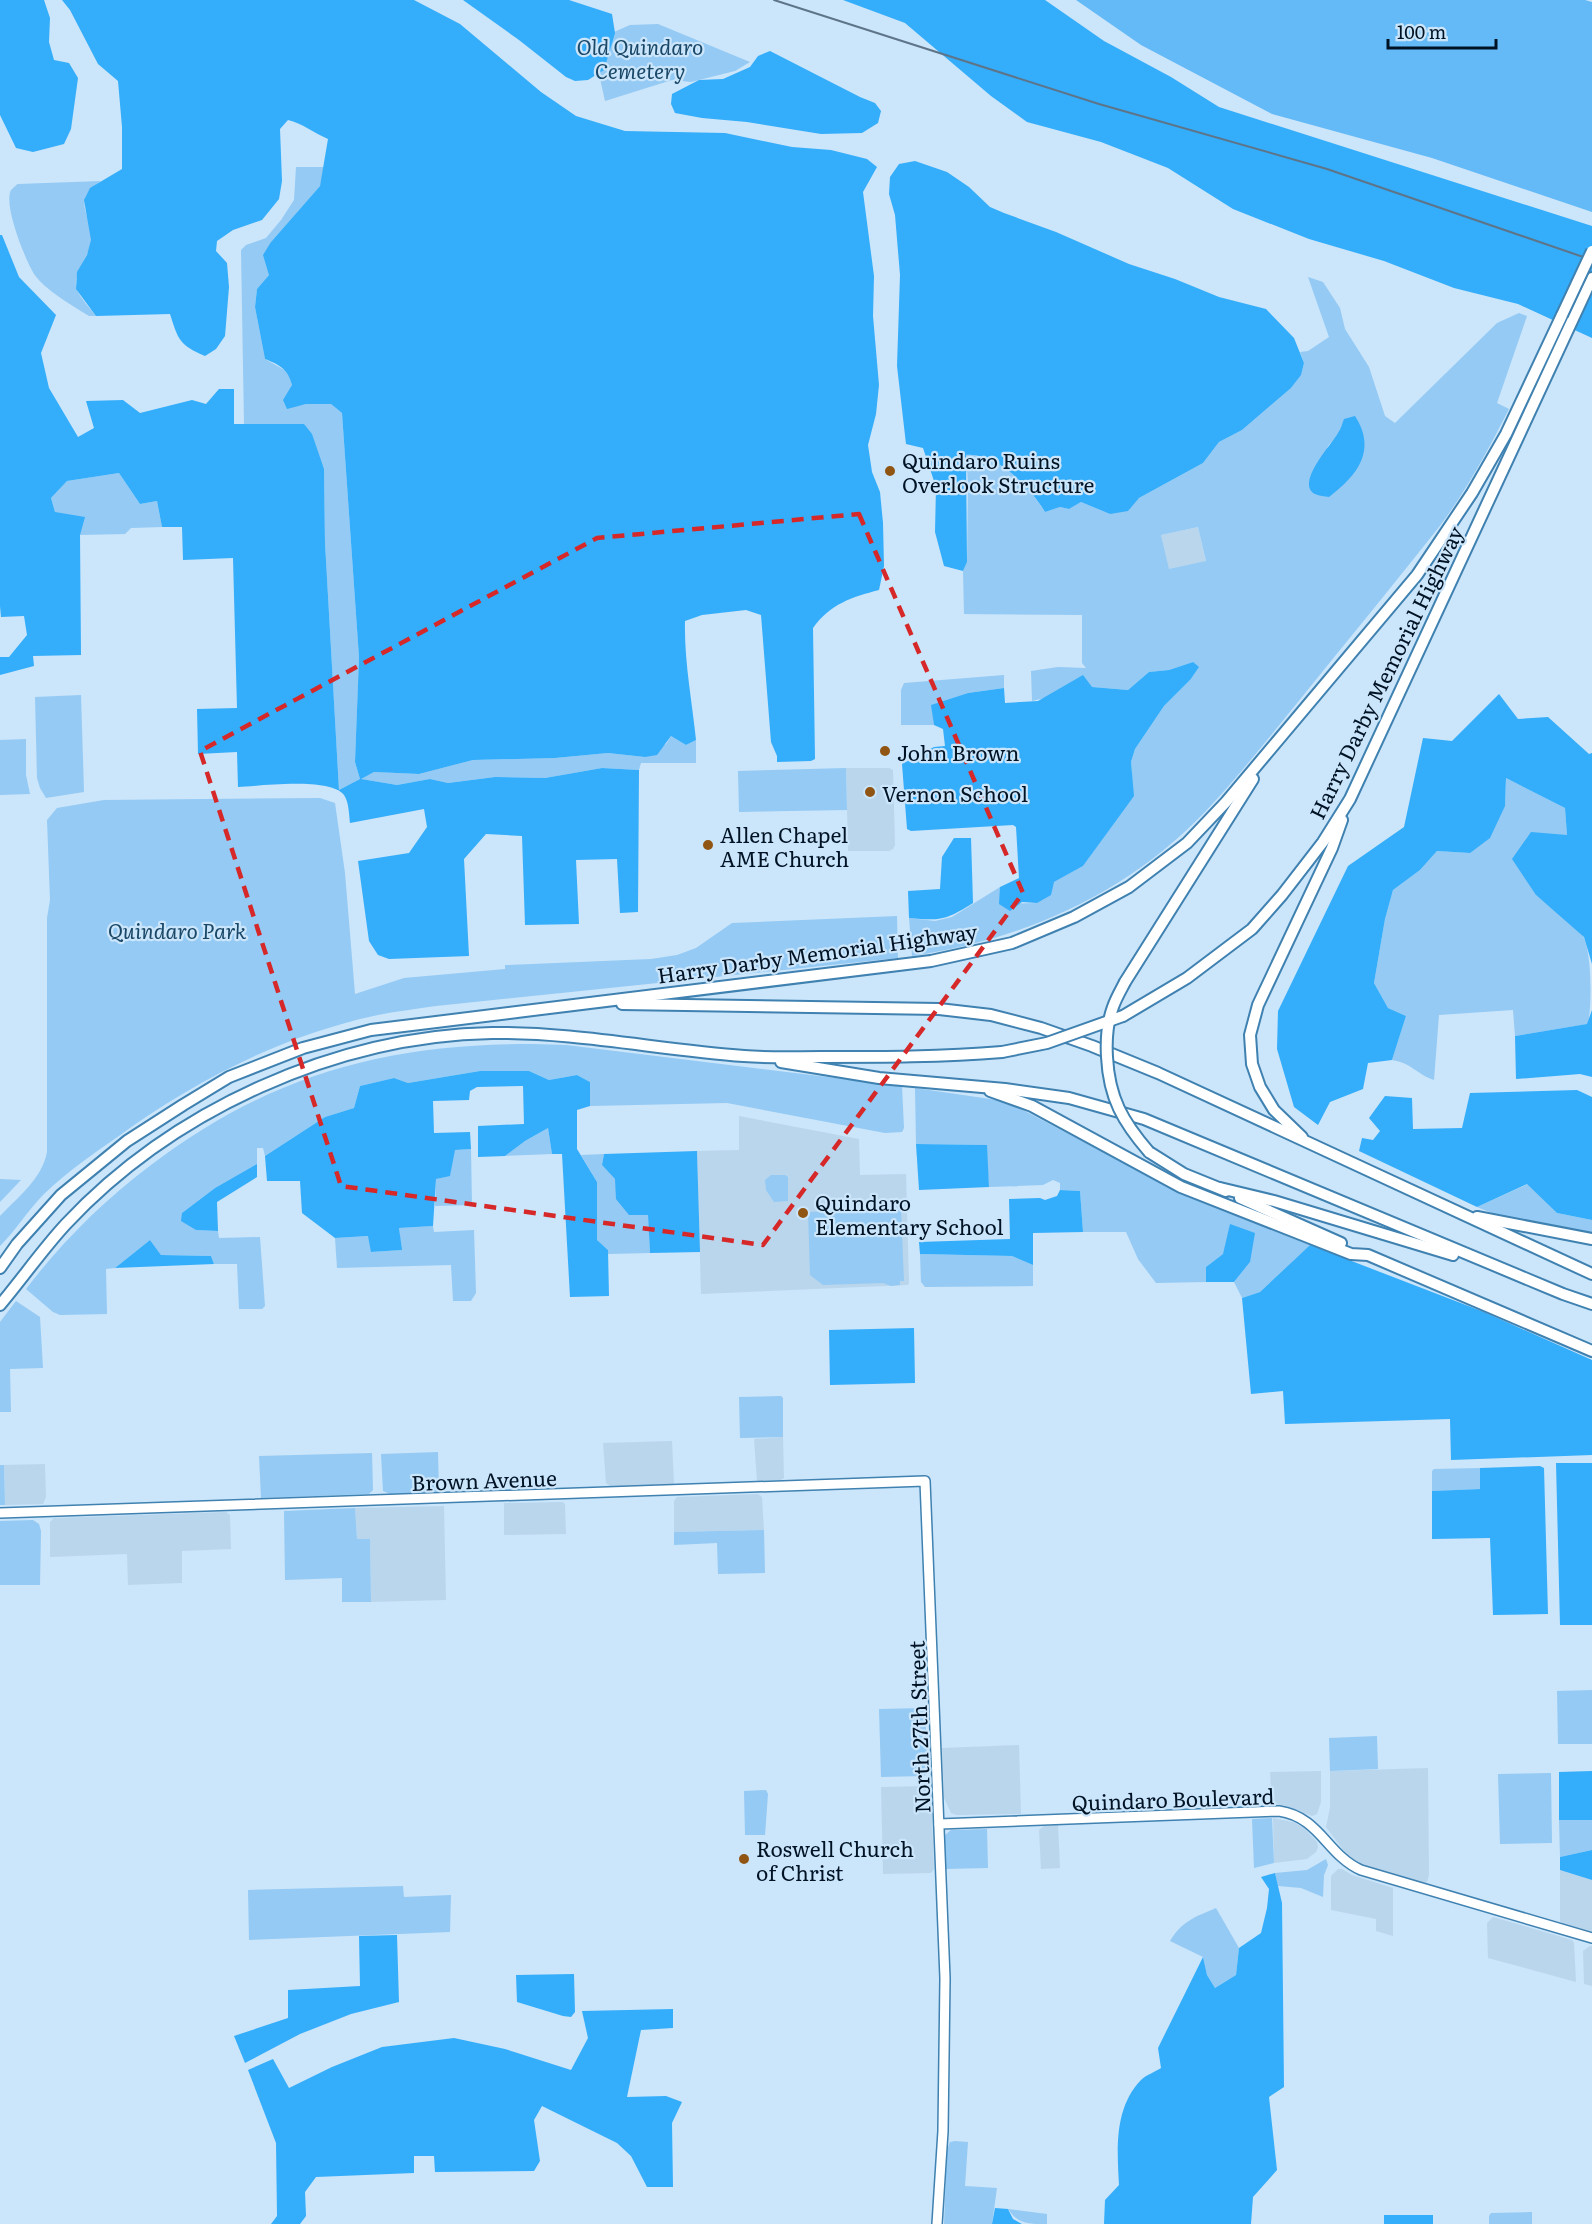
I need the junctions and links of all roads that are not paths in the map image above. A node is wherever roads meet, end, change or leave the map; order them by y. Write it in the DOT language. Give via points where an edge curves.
graph roads {
  1 [pos="1592,251"];
  2 [pos="1592,278"];
  3 [pos="1567,318"];
  4 [pos="1272,748"];
  5 [pos="1350,799"];
  6 [pos="585,1003"];
  7 [pos="746,1056"];
  8 [pos="979,1086"];
  9 [pos="1308,1143"];
  10 [pos="1220,1188"];
  11 [pos="1462,1215"];
  12 [pos="1592,1239"];
  13 [pos="1368,1255"];
  14 [pos="0,1268"];
  15 [pos="1510,1272"];
  16 [pos="1592,1274"];
  17 [pos="1592,1304"];
  18 [pos="0,1305"];
  19 [pos="1592,1351"];
  20 [pos="925,1481"];
  21 [pos="0,1513"];
  22 [pos="939,1824"];
  23 [pos="1592,1938"];
  24 [pos="937,2224"];
  1 -- 3 [label="highway, Harry Darby Memorial Highway, bridge"];
  2 -- 3 [label="highway, Harry Darby Memorial Highway"];
  3 -- 4 [label="highway, Harry Darby Memorial Highway" via="1472,493 1417,575"];
  3 -- 5 [label="highway, Harry Darby Memorial Highway"];
  4 -- 6 [label="highway, Harry Darby Memorial Highway" via="1186,843 1129,887 1074,917 1012,943 931,961"];
  4 -- 10 [label="highway, bridge" via="1125,982 1113,1008 1106,1038 1108,1076 1125,1121 1149,1152 1184,1174"];
  5 -- 7 [label="highway, Harry Darby Memorial Highway, bridge" via="1323,842 1252,929 1188,978 1123,1016 1047,1043 1002,1052 938,1057"];
  5 -- 9 [label="highway" via="1332,849 1258,1005 1250,1035 1252,1064 1260,1087 1274,1110"];
  6 -- 9 [label="highway" via="939,1009 991,1015 1092,1046"];
  6 -- 14 [label="highway, Harry Darby Memorial Highway" via="371,1030 303,1048 229,1077 127,1141 69,1188"];
  7 -- 8 [label="highway" via="879,1078"];
  7 -- 18 [label="highway, Harry Darby Memorial Highway" via="492,1033 429,1038 345,1055 257,1089 181,1129 117,1177 66,1225"];
  8 -- 13 [label="highway" via="1032,1106 1181,1187 1350,1254"];
  8 -- 15 [label="highway" via="1069,1098 1144,1119"];
  9 -- 11 [label="highway"];
  10 -- 13 [label="highway"];
  10 -- 15 [label="highway"];
  11 -- 12 [label="highway"];
  11 -- 16 [label="highway"];
  13 -- 19 [label="highway"];
  15 -- 17 [label="highway"];
  20 -- 21 [label="main road, Brown Avenue"];
  20 -- 22 [label="main road, North 27th Street"];
  22 -- 23 [label="main road, Quindaro Boulevard" via="1291,1813 1303,1818 1350,1866"];
  22 -- 24 [label="main road, North 27th Street" via="945,2012"];
}
